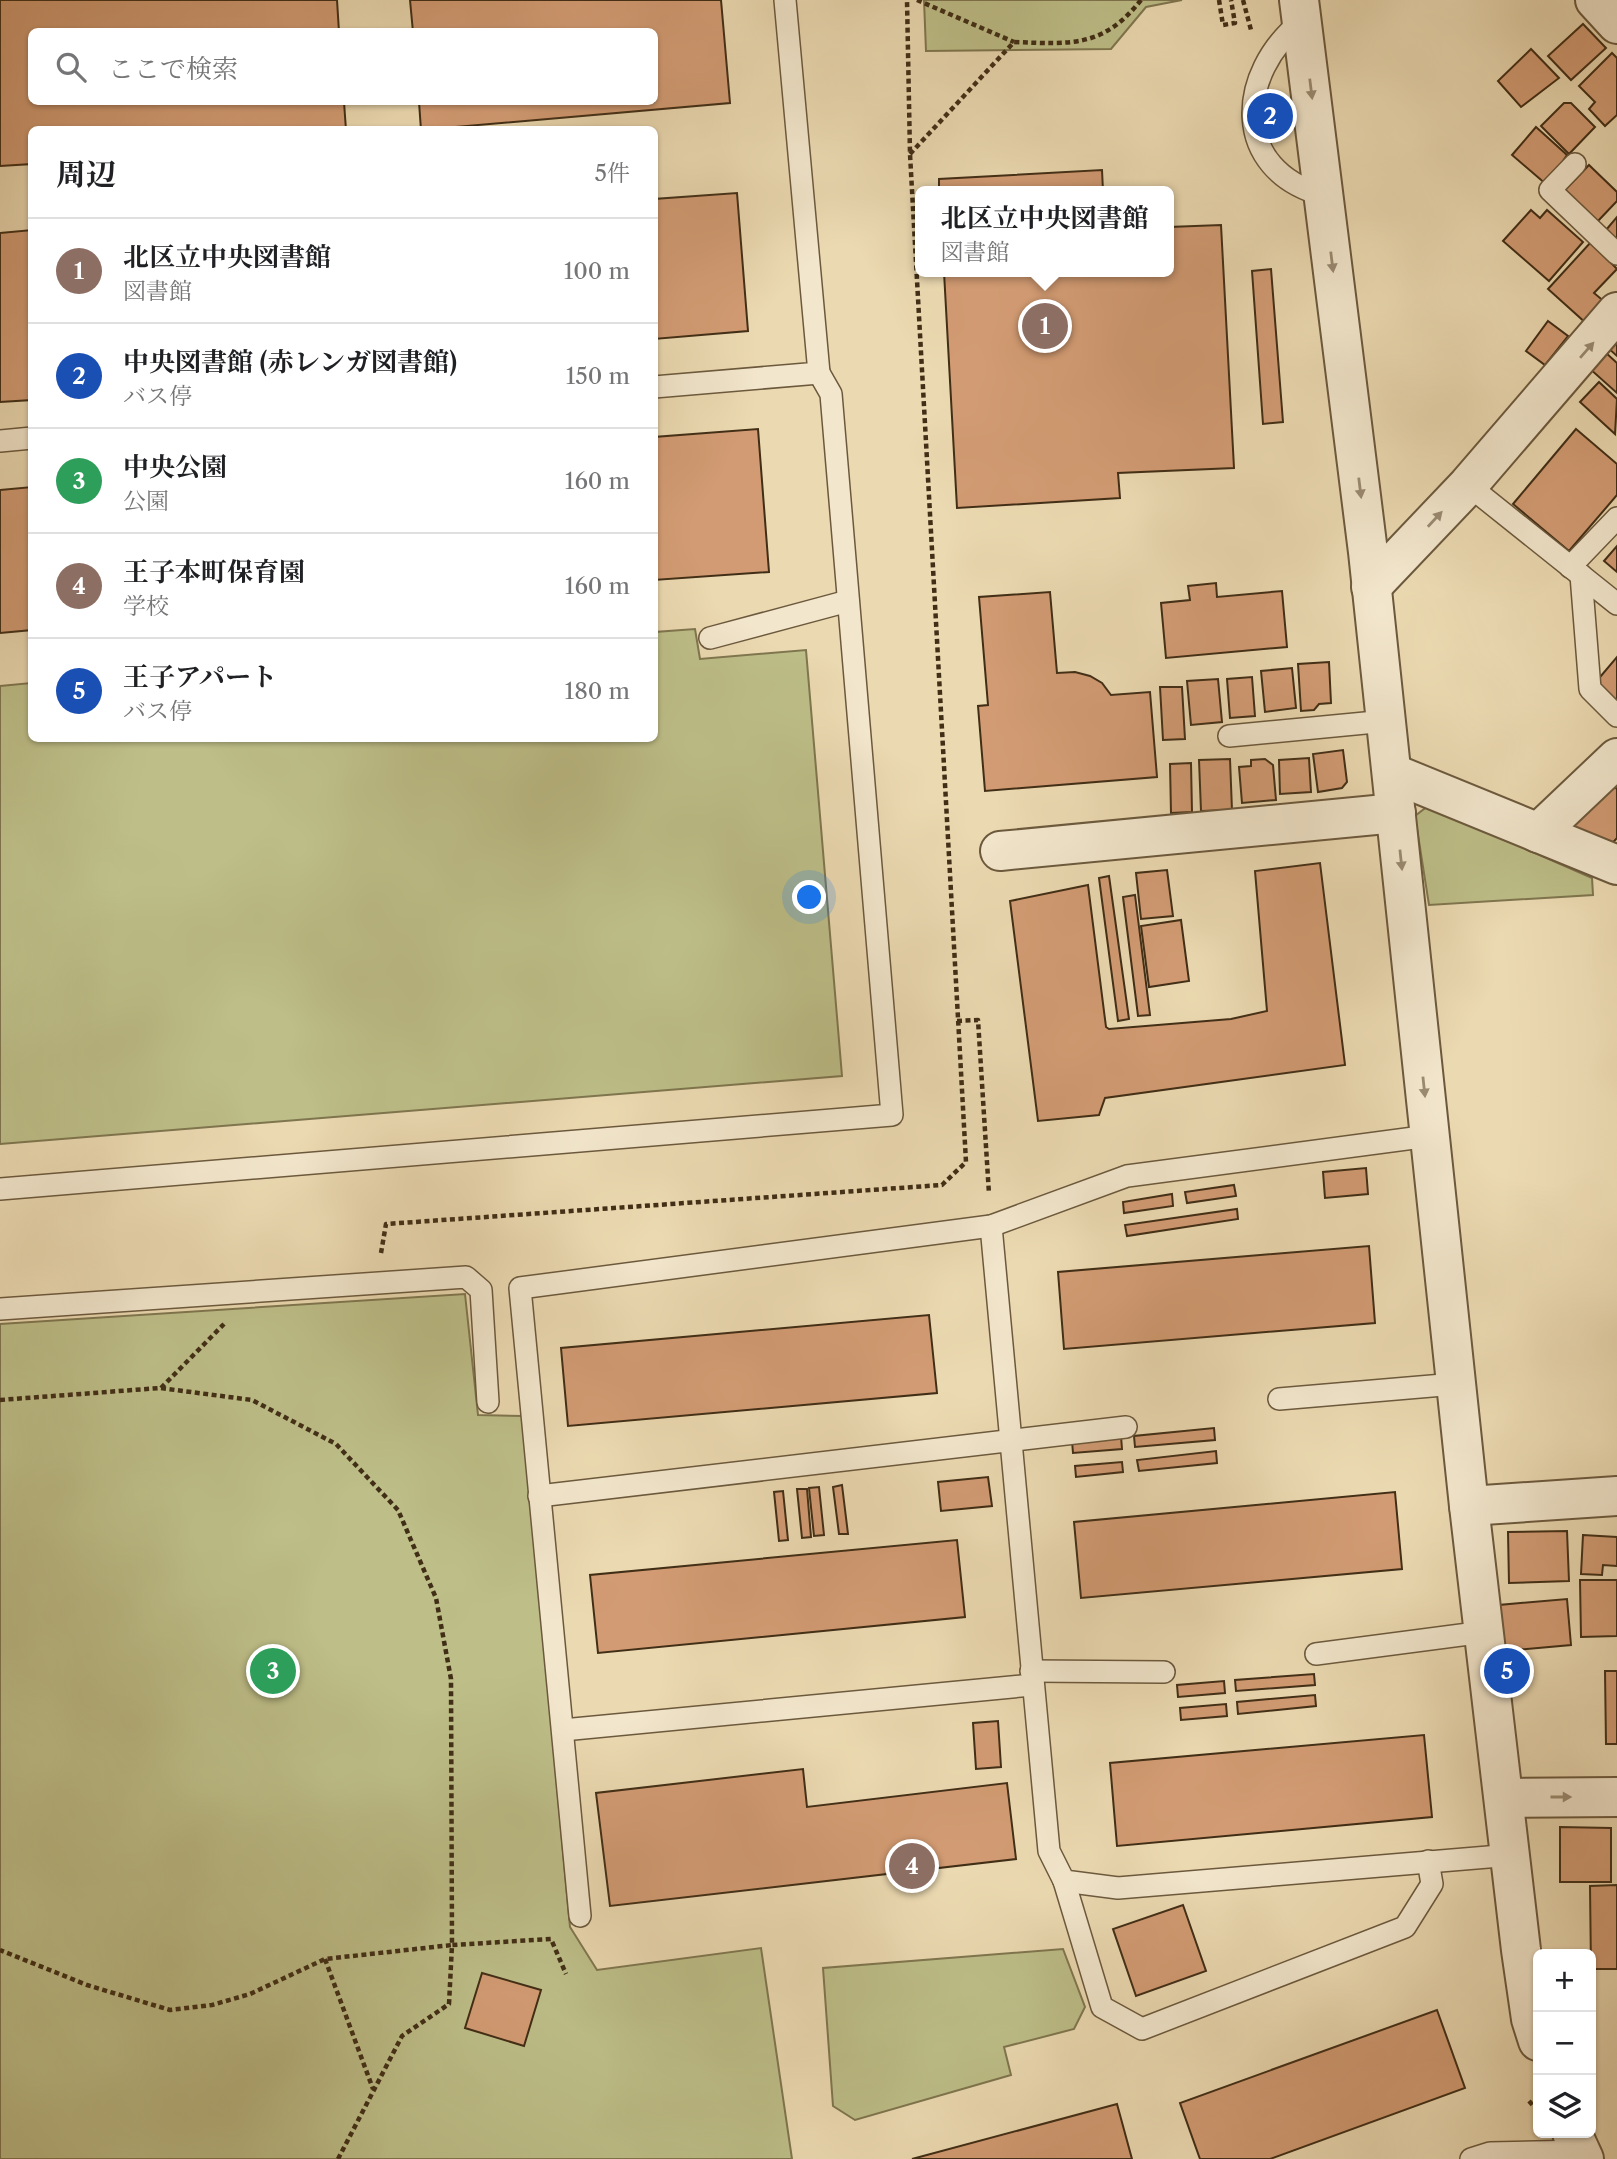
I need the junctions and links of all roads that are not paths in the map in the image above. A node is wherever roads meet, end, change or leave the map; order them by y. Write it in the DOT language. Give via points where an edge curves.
graph roads {
  1 [pos="785,0"];
  2 [pos="1595,0"];
  3 [pos="1301,11"];
  4 [pos="1617,24"];
  5 [pos="1575,164"];
  6 [pos="1323,195"];
  7 [pos="1617,254"];
  8 [pos="1617,312"];
  9 [pos="819,373"];
  10 [pos="658,387"];
  11 [pos="28,439"];
  12 [pos="0,441"];
  13 [pos="1468,485"];
  14 [pos="1617,518"];
  15 [pos="1576,571"];
  16 [pos="1371,587"];
  17 [pos="848,601"];
  18 [pos="1617,604"];
  19 [pos="710,638"];
  20 [pos="1617,716"];
  21 [pos="1386,722"];
  22 [pos="1229,736"];
  23 [pos="1617,758"];
  24 [pos="1392,773"];
  25 [pos="1396,813"];
  26 [pos="1538,833"];
  27 [pos="1000,851"];
  28 [pos="1617,865"];
  29 [pos="1429,1136"];
  30 [pos="0,1189"];
  31 [pos="991,1226"];
  32 [pos="0,1309"];
  33 [pos="1455,1384"];
  34 [pos="1279,1399"];
  35 [pos="488,1402"];
  36 [pos="1126,1427"];
  37 [pos="1009,1439"];
  38 [pos="1616,1495"];
  39 [pos="539,1496"];
  40 [pos="1469,1506"];
  41 [pos="1484,1632"];
  42 [pos="1316,1654"];
  43 [pos="1164,1672"];
  44 [pos="1031,1678"];
  45 [pos="563,1730"];
  46 [pos="1617,1797"];
  47 [pos="1505,1798"];
  48 [pos="1511,1855"];
  49 [pos="1428,1861"];
  50 [pos="1064,1881"];
  51 [pos="580,1916"];
  52 [pos="1533,2025"];
  53 [pos="1579,2147"];
  54 [pos="1471,2159"];
  1 -- 9 [label="lane"];
  2 -- 4 [label="street"];
  3 -- 6 [label="street, one-way"];
  3 -- 6 [label="lane" via="1261,68 1254,89 1253,125 1258,143 1273,164"];
  5 -- 7 [label="lane" via="1550,190"];
  6 -- 16 [label="street, one-way"];
  13 -- 8 [label="street, one-way"];
  9 -- 10 [label="lane"];
  9 -- 17 [label="lane" via="831,394"];
  11 -- 12 [label="lane"];
  13 -- 15 [label="lane"];
  16 -- 13 [label="street, one-way"];
  14 -- 15 [label="lane"];
  15 -- 18 [label="lane"];
  15 -- 20 [label="lane" via="1590,689"];
  16 -- 21 [label="street"];
  17 -- 19 [label="lane"];
  17 -- 30 [label="lane" via="892,1115"];
  21 -- 22 [label="lane"];
  21 -- 24 [label="street"];
  23 -- 26 [label="street"];
  24 -- 25 [label="street"];
  24 -- 26 [label="street"];
  25 -- 27 [label="street"];
  25 -- 29 [label="street, one-way"];
  26 -- 28 [label="street"];
  29 -- 31 [label="lane" via="1128,1176"];
  29 -- 33 [label="street"];
  31 -- 37 [label="lane"];
  31 -- 39 [label="lane" via="520,1288"];
  32 -- 35 [label="lane" via="466,1277 481,1290"];
  33 -- 34 [label="lane"];
  33 -- 40 [label="street"];
  36 -- 37 [label="lane"];
  37 -- 39 [label="lane"];
  37 -- 44 [label="lane"];
  38 -- 40 [label="street"];
  39 -- 45 [label="lane"];
  40 -- 41 [label="street"];
  41 -- 42 [label="lane"];
  41 -- 47 [label="street"];
  43 -- 44 [label="lane"];
  44 -- 45 [label="lane"];
  44 -- 50 [label="lane" via="1049,1851"];
  45 -- 51 [label="lane"];
  47 -- 46 [label="street, one-way"];
  47 -- 48 [label="street"];
  48 -- 49 [label="lane"];
  48 -- 52 [label="street"];
  49 -- 50 [label="lane" via="1118,1888"];
  49 -- 50 [label="lane" via="1432,1884 1405,1927 1142,2029 1102,2007"];
  53 -- 54 [label="lane" via="1490,2153"];
}
